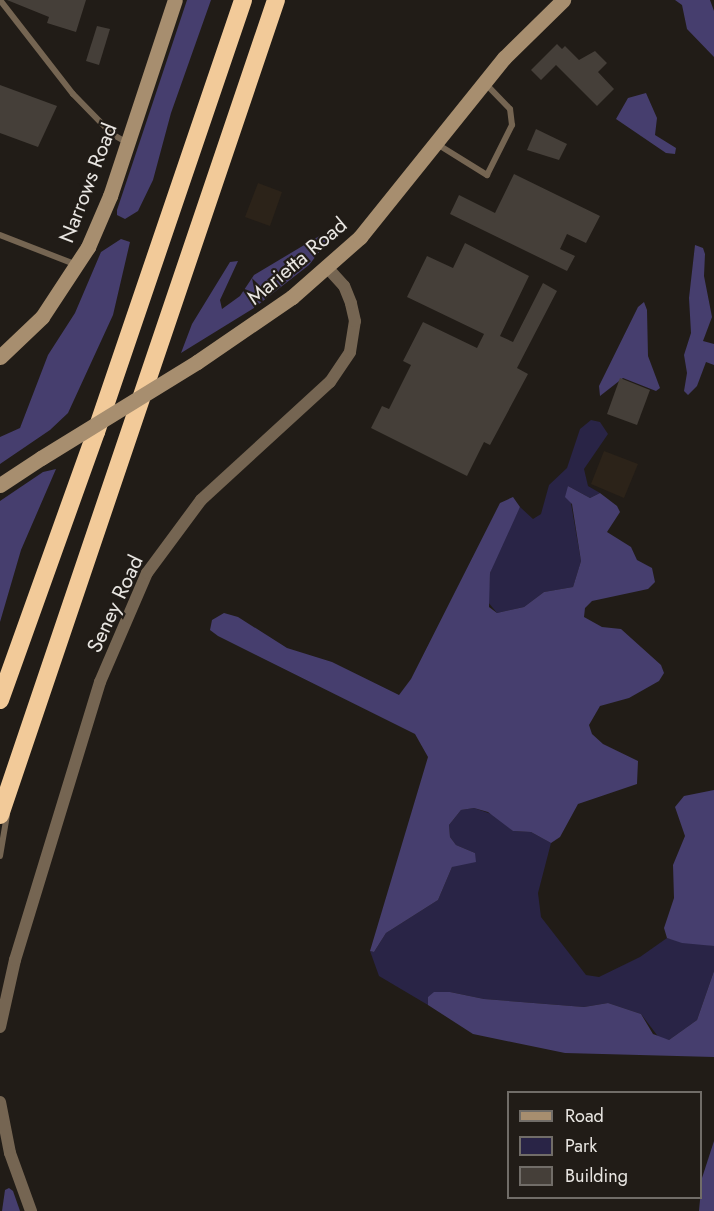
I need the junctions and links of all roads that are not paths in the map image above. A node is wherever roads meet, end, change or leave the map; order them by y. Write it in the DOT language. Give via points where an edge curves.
graph roads {
  1 [pos="0,0"];
  2 [pos="175,0"];
  3 [pos="243,0"];
  4 [pos="276,0"];
  5 [pos="563,0"];
  6 [pos="484,83"];
  7 [pos="128,142"];
  8 [pos="437,144"];
  9 [pos="0,235"];
  10 [pos="78,265"];
  11 [pos="328,268"];
  12 [pos="0,357"];
  13 [pos="0,485"];
  14 [pos="41,592"];
  15 [pos="0,686"];
  16 [pos="0,700"];
  17 [pos="14,775"];
  18 [pos="0,815"];
  19 [pos="0,856"];
  20 [pos="0,1027"];
  21 [pos="0,1102"];
  22 [pos="31,1211"];
  1 -- 7 [label="lane" via="73,94 112,134"];
  2 -- 7 [label="street, Narrows Road"];
  3 -- 14 [label="highway"];
  4 -- 17 [label="highway"];
  5 -- 6 [label="street, Marietta Road" via="524,36"];
  6 -- 8 [label="street, Marietta Road"];
  6 -- 8 [label="lane" via="510,109 512,125 487,175"];
  7 -- 10 [label="street, Narrows Road" via="100,223"];
  8 -- 11 [label="street, Marietta Road" via="367,229"];
  9 -- 10 [label="lane"];
  10 -- 12 [label="street, Narrows Road" via="42,318"];
  11 -- 13 [label="street, Marietta Road, bridge" via="249,328"];
  11 -- 20 [label="street, Seney Road" via="344,286 351,303 355,321 350,352 330,382 201,500 143,582 100,682 15,960"];
  14 -- 15 [label="lane"];
  14 -- 16 [label="highway"];
  17 -- 18 [label="highway"];
  17 -- 19 [label="lane"];
  21 -- 22 [label="street" via="10,1153"];
}
